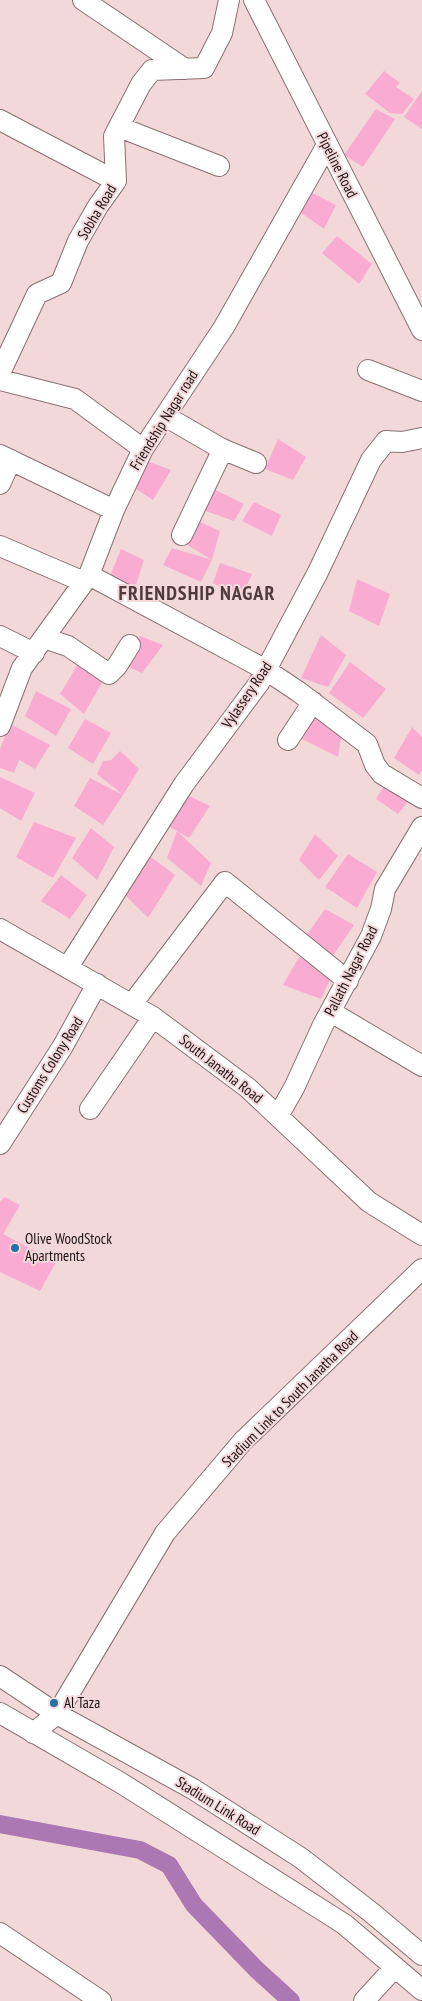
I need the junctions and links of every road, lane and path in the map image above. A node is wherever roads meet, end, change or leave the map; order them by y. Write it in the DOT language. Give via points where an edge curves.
graph roads {
  1 [pos="83,0"];
  2 [pos="228,0"];
  3 [pos="254,0"];
  4 [pos="184,69"];
  5 [pos="0,120"];
  6 [pos="119,128"];
  7 [pos="326,145"];
  8 [pos="219,166"];
  9 [pos="116,181"];
  10 [pos="422,330"];
  11 [pos="368,370"];
  12 [pos="0,373"];
  13 [pos="0,380"];
  14 [pos="422,390"];
  15 [pos="165,416"];
  16 [pos="422,438"];
  17 [pos="143,449"];
  18 [pos="223,449"];
  19 [pos="6,458"];
  20 [pos="256,463"];
  21 [pos="0,484"];
  22 [pos="114,510"];
  23 [pos="182,535"];
  24 [pos="0,546"];
  25 [pos="86,578"];
  26 [pos="0,636"];
  27 [pos="130,645"];
  28 [pos="39,646"];
  29 [pos="266,670"];
  30 [pos="313,702"];
  31 [pos="0,726"];
  32 [pos="288,740"];
  33 [pos="422,798"];
  34 [pos="422,827"];
  35 [pos="0,929"];
  36 [pos="68,967"];
  37 [pos="348,981"];
  38 [pos="97,984"];
  39 [pos="132,1004"];
  40 [pos="330,1012"];
  41 [pos="153,1017"];
  42 [pos="422,1066"];
  43 [pos="90,1109"];
  44 [pos="278,1116"];
  45 [pos="0,1144"];
  46 [pos="422,1236"];
  47 [pos="422,1269"];
  48 [pos="0,1676"];
  49 [pos="0,1713"];
  50 [pos="57,1714"];
  51 [pos="33,1733"];
  52 [pos="0,1933"];
  53 [pos="422,1955"];
  54 [pos="395,1967"];
  55 [pos="422,1990"];
  56 [pos="101,2001"];
  57 [pos="364,2001"];
  1 -- 4 [label="street"];
  2 -- 4 [label="street, Sobha Road" via="222,33 204,68"];
  3 -- 7 [label="street, Pipeline Road"];
  4 -- 6 [label="street, Sobha Road" via="152,70 141,84"];
  5 -- 9 [label="street"];
  6 -- 8 [label="street"];
  6 -- 9 [label="street, Sobha Road" via="114,136"];
  7 -- 10 [label="street, Pipeline Road"];
  7 -- 15 [label="street, Friendship Nagar road" via="224,327"];
  9 -- 12 [label="street, Sobha Road" via="78,241 61,283 37,294"];
  11 -- 14 [label="street"];
  13 -- 17 [label="street" via="75,399"];
  15 -- 17 [label="street, Friendship Nagar road"];
  15 -- 18 [label="street"];
  16 -- 29 [label="street, Vylassery Road" via="386,442 371,460 318,572"];
  17 -- 22 [label="street, Friendship Nagar road"];
  18 -- 20 [label="street"];
  18 -- 23 [label="street"];
  19 -- 21 [label="street"];
  19 -- 22 [label="street"];
  22 -- 25 [label="street, Friendship Nagar road"];
  24 -- 25 [label="street"];
  25 -- 28 [label="street, Friendship Nagar road"];
  25 -- 29 [label="street"];
  26 -- 28 [label="street"];
  27 -- 28 [label="street" via="109,674 68,646"];
  28 -- 31 [label="street, Friendship Nagar road" via="22,668"];
  29 -- 30 [label="street"];
  29 -- 36 [label="street, Vylassery Road" via="184,784"];
  30 -- 32 [label="street"];
  30 -- 33 [label="street" via="367,744 382,774"];
  34 -- 37 [label="street, Pallath Nagar Road" via="385,889 371,936"];
  35 -- 36 [label="street, South Janatha Road"];
  36 -- 38 [label="street, South Janatha Road"];
  37 -- 39 [label="street" via="225,882"];
  37 -- 40 [label="street, Pallath Nagar Road"];
  38 -- 39 [label="street, South Janatha Road"];
  38 -- 45 [label="street, Customs Colony Road" via="64,1046"];
  39 -- 41 [label="street, South Janatha Road"];
  40 -- 42 [label="street"];
  40 -- 44 [label="street, Pallath Nagar Road"];
  41 -- 43 [label="street"];
  41 -- 44 [label="street, South Janatha Road" via="248,1088"];
  44 -- 46 [label="street, South Janatha Road" via="369,1202"];
  47 -- 50 [label="street, Stadium Link to South Janatha Road" via="243,1441 165,1533"];
  48 -- 50 [label="street, Stadium Link Road"];
  49 -- 51 [label="street"];
  50 -- 51 [label="street, Stadium Link to South Janatha Road"];
  50 -- 53 [label="street, Stadium Link Road" via="193,1789 301,1858"];
  51 -- 54 [label="street" via="121,1782 344,1924"];
  52 -- 56 [label="street"];
  54 -- 55 [label="street"];
  54 -- 57 [label="street"];
}
